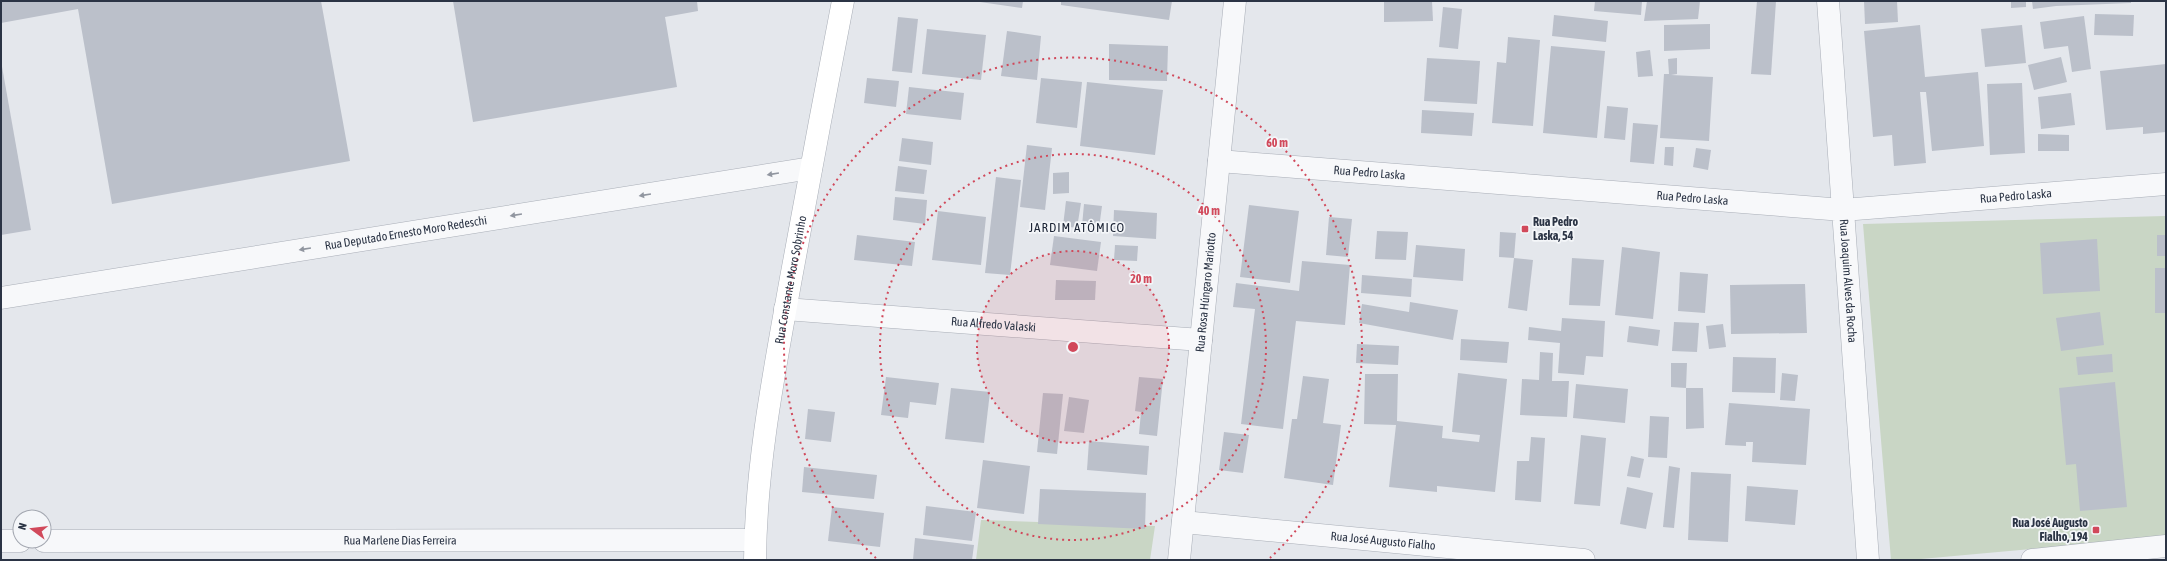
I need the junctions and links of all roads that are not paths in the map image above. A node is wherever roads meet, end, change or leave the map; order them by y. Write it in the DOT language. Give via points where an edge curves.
graph roads {
  1 [pos="843,1"];
  2 [pos="1235,1"];
  3 [pos="1828,1"];
  4 [pos="1219,161"];
  5 [pos="811,168"];
  6 [pos="2166,184"];
  7 [pos="1843,210"];
  8 [pos="1,298"];
  9 [pos="785,309"];
  10 [pos="1201,340"];
  11 [pos="1183,522"];
  12 [pos="1,541"];
  13 [pos="12,541"];
  14 [pos="52,541"];
  15 [pos="2166,546"];
  16 [pos="755,550"];
  17 [pos="1179,560"];
  18 [pos="1584,560"];
  19 [pos="1868,560"];
  20 [pos="2032,560"];
  1 -- 5 [label="main road, Rua Constante Moro Sobrinho"];
  2 -- 4 [label="street, Rua Rosa Húngaro Mariotto"];
  3 -- 7 [label="street, Rua Joaquim Alves da Rocha"];
  4 -- 7 [label="street, Rua Pedro Laska"];
  4 -- 10 [label="street, Rua Rosa Húngaro Mariotto"];
  5 -- 8 [label="street, Rua Deputado Ernesto Moro Redeschi, one-way"];
  5 -- 9 [label="main road, Rua Constante Moro Sobrinho"];
  6 -- 7 [label="street, Rua Pedro Laska"];
  7 -- 19 [label="street, Rua Joaquim Alves da Rocha"];
  9 -- 10 [label="street, Rua Alfredo Valaski"];
  9 -- 16 [label="main road, Rua Constante Moro Sobrinho" via="764,431"];
  10 -- 11 [label="street, Rua Rosa Húngaro Mariotto"];
  11 -- 17 [label="street, Rua Rosa Húngaro Mariotto"];
  11 -- 18 [label="street, Rua José Augusto Fialho"];
  12 -- 13 [label="street"];
  14 -- 16 [label="street, Rua Marlene Dias Ferreira"];
  15 -- 20 [label="street"];
}
